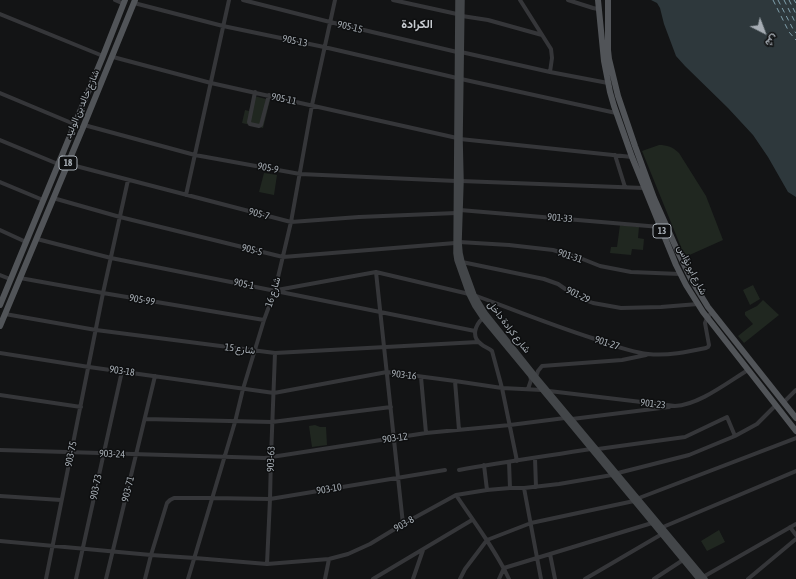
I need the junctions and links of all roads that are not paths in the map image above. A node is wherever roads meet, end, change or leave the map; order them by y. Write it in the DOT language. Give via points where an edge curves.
graph roads {
  1 [pos="115,0"];
  2 [pos="229,0"];
  3 [pos="243,0"];
  4 [pos="335,0"];
  5 [pos="393,0"];
  6 [pos="458,0"];
  7 [pos="462,0"];
  8 [pos="520,0"];
  9 [pos="568,0"];
  10 [pos="598,0"];
  11 [pos="608,0"];
  12 [pos="125,2"];
  13 [pos="135,2"];
  14 [pos="598,9"];
  15 [pos="0,14"];
  16 [pos="460,15"];
  17 [pos="330,22"];
  18 [pos="223,26"];
  19 [pos="542,35"];
  20 [pos="324,47"];
  21 [pos="459,52"];
  22 [pos="103,56"];
  23 [pos="113,56"];
  24 [pos="550,72"];
  25 [pos="609,72"];
  26 [pos="459,78"];
  27 [pos="211,83"];
  28 [pos="608,83"];
  29 [pos="255,92"];
  30 [pos="0,93"];
  31 [pos="269,95"];
  32 [pos="312,105"];
  33 [pos="616,113"];
  34 [pos="74,124"];
  35 [pos="84,125"];
  36 [pos="459,139"];
  37 [pos="0,140"];
  38 [pos="195,155"];
  39 [pos="615,155"];
  40 [pos="632,157"];
  41 [pos="58,164"];
  42 [pos="68,164"];
  43 [pos="300,174"];
  44 [pos="128,180"];
  45 [pos="459,181"];
  46 [pos="0,182"];
  47 [pos="625,187"];
  48 [pos="644,188"];
  49 [pos="186,195"];
  50 [pos="53,198"];
  51 [pos="43,200"];
  52 [pos="458,212"];
  53 [pos="120,217"];
  54 [pos="290,222"];
  55 [pos="660,227"];
  56 [pos="0,230"];
  57 [pos="37,239"];
  58 [pos="26,242"];
  59 [pos="457,242"];
  60 [pos="283,257"];
  61 [pos="111,258"];
  62 [pos="462,262"];
  63 [pos="376,272"];
  64 [pos="0,274"];
  65 [pos="680,274"];
  66 [pos="20,278"];
  67 [pos="10,279"];
  68 [pos="275,290"];
  69 [pos="103,293"];
  70 [pos="472,294"];
  71 [pos="0,304"];
  72 [pos="698,304"];
  73 [pos="380,312"];
  74 [pos="712,312"];
  75 [pos="5,314"];
  76 [pos="483,318"];
  77 [pos="707,318"];
  78 [pos="264,320"];
  79 [pos="0,326"];
  80 [pos="96,330"];
  81 [pos="475,331"];
  82 [pos="478,342"];
  83 [pos="384,347"];
  84 [pos="255,351"];
  85 [pos="0,352"];
  86 [pos="275,353"];
  87 [pos="649,354"];
  88 [pos="89,367"];
  89 [pos="748,370"];
  90 [pos="122,371"];
  91 [pos="387,372"];
  92 [pos="529,374"];
  93 [pos="155,376"];
  94 [pos="421,376"];
  95 [pos="536,377"];
  96 [pos="455,381"];
  97 [pos="502,388"];
  98 [pos="243,389"];
  99 [pos="528,389"];
  100 [pos="542,390"];
  101 [pos="796,390"];
  102 [pos="549,391"];
  103 [pos="274,393"];
  104 [pos="0,395"];
  105 [pos="784,402"];
  106 [pos="776,405"];
  107 [pos="675,406"];
  108 [pos="80,407"];
  109 [pos="391,407"];
  110 [pos="566,418"];
  111 [pos="796,418"];
  112 [pos="145,419"];
  113 [pos="572,419"];
  114 [pos="235,422"];
  115 [pos="272,422"];
  116 [pos="510,425"];
  117 [pos="459,430"];
  118 [pos="796,431"];
  119 [pos="426,434"];
  120 [pos="735,436"];
  121 [pos="395,438"];
  122 [pos="796,438"];
  123 [pos="591,449"];
  124 [pos="598,449"];
  125 [pos="0,450"];
  126 [pos="71,452"];
  127 [pos="103,453"];
  128 [pos="136,454"];
  129 [pos="224,457"];
  130 [pos="271,457"];
  131 [pos="535,458"];
  132 [pos="517,461"];
  133 [pos="509,462"];
  134 [pos="484,465"];
  135 [pos="444,470"];
  136 [pos="459,470"];
  137 [pos="796,470"];
  138 [pos="615,474"];
  139 [pos="398,478"];
  140 [pos="536,487"];
  141 [pos="510,488"];
  142 [pos="524,488"];
  143 [pos="487,490"];
  144 [pos="456,495"];
  145 [pos="0,496"];
  146 [pos="212,498"];
  147 [pos="270,499"];
  148 [pos="61,500"];
  149 [pos="636,500"];
  150 [pos="472,520"];
  151 [pos="531,523"];
  152 [pos="652,523"];
  153 [pos="403,524"];
  154 [pos="796,524"];
  155 [pos="663,527"];
  156 [pos="790,528"];
  157 [pos="662,534"];
  158 [pos="796,535"];
  159 [pos="796,539"];
  160 [pos="487,540"];
  161 [pos="0,541"];
  162 [pos="53,546"];
  163 [pos="82,548"];
  164 [pos="423,549"];
  165 [pos="113,551"];
  166 [pos="550,554"];
  167 [pos="151,555"];
  168 [pos="195,558"];
  169 [pos="537,558"];
  170 [pos="329,559"];
  171 [pos="683,560"];
  172 [pos="267,564"];
  173 [pos="504,568"];
  174 [pos="657,578"];
  175 [pos="702,578"];
  176 [pos="46,579"];
  177 [pos="76,579"];
  178 [pos="106,579"];
  179 [pos="145,579"];
  180 [pos="188,579"];
  181 [pos="325,579"];
  182 [pos="373,579"];
  183 [pos="413,579"];
  184 [pos="460,579"];
  185 [pos="499,579"];
  186 [pos="509,579"];
  187 [pos="541,579"];
  188 [pos="555,579"];
  189 [pos="585,579"];
  190 [pos="748,579"];
  1 -- 12 [label="street"];
  2 -- 18 [label="street"];
  3 -- 17 [label="street, 905-15"];
  4 -- 17 [label="street, شارع 16"];
  5 -- 16 [label="street"];
  6 -- 16 [label="main road, شارع كرادة داخل"];
  7 -- 16 [label="main road, شارع كرادة داخل"];
  8 -- 19 [label="street"];
  9 -- 14 [label="street"];
  10 -- 14 [label="main road, شارع ابو نؤاس / 13"];
  11 -- 25 [label="main road, شارع ابو نؤاس / 13"];
  12 -- 22 [label="main road, شارع خالد بن الوليد / 18"];
  13 -- 18 [label="street, 905-13"];
  13 -- 23 [label="main road, شارع خالد بن الوليد / 18"];
  14 -- 25 [label="main road, شارع ابو نؤاس / 13" via="604,61"];
  15 -- 22 [label="street"];
  16 -- 19 [label="street"];
  16 -- 21 [label="main road, شارع كرادة داخل"];
  17 -- 20 [label="street, شارع 16"];
  17 -- 21 [label="street, 905-15"];
  18 -- 20 [label="street, 905-13"];
  18 -- 27 [label="street"];
  19 -- 24 [label="street" via="551,49"];
  20 -- 26 [label="street, 905-13"];
  20 -- 32 [label="street, شارع 16"];
  21 -- 24 [label="street, 905-15"];
  21 -- 26 [label="main road, شارع كرادة داخل"];
  22 -- 34 [label="main road, شارع خالد بن الوليد / 18"];
  23 -- 27 [label="street, 905-11"];
  23 -- 35 [label="main road, شارع خالد بن الوليد / 18"];
  24 -- 28 [label="street, 905-15"];
  25 -- 28 [label="main road, شارع ابو نؤاس / 13"];
  25 -- 74 [label="main road, شارع ابو نؤاس / 13" via="654,198 675,247 697,290"];
  26 -- 33 [label="street, 905-13"];
  26 -- 36 [label="main road, شارع كرادة داخل"];
  27 -- 29 [label="street, 905-11"];
  27 -- 38 [label="street"];
  28 -- 33 [label="main road, شارع ابو نؤاس / 13"];
  29 -- 31 [label="street, 905-11"];
  29 -- 31 [label="street" via="249,122 259,126 262,125"];
  30 -- 34 [label="street"];
  31 -- 32 [label="street, 905-11"];
  32 -- 36 [label="street, 905-11"];
  32 -- 43 [label="street, شارع 16"];
  33 -- 40 [label="main road, شارع ابو نؤاس / 13"];
  34 -- 41 [label="main road, شارع خالد بن الوليد / 18"];
  35 -- 38 [label="street, 905-9"];
  35 -- 42 [label="main road, شارع خالد بن الوليد / 18"];
  36 -- 39 [label="street, 905-11"];
  36 -- 45 [label="main road, شارع كرادة داخل"];
  37 -- 41 [label="street"];
  38 -- 43 [label="street, 905-9"];
  38 -- 49 [label="street"];
  39 -- 40 [label="street, 905-11"];
  39 -- 47 [label="street"];
  40 -- 48 [label="main road, شارع ابو نؤاس / 13"];
  41 -- 51 [label="main road, شارع خالد بن الوليد / 18"];
  42 -- 44 [label="street, 905-7"];
  42 -- 50 [label="main road, شارع خالد بن الوليد / 18"];
  43 -- 45 [label="street, 905-9"];
  43 -- 54 [label="street, شارع 16"];
  44 -- 49 [label="street, 905-7"];
  44 -- 53 [label="street, 903-75"];
  45 -- 47 [label="street, 905-9"];
  45 -- 52 [label="main road, شارع كرادة داخل"];
  46 -- 51 [label="street"];
  47 -- 48 [label="street, 905-9"];
  48 -- 55 [label="main road, شارع ابو نؤاس / 13"];
  49 -- 54 [label="street, 905-7"];
  50 -- 53 [label="street, 905-5"];
  50 -- 57 [label="main road, شارع خالد بن الوليد / 18"];
  51 -- 58 [label="main road, شارع خالد بن الوليد / 18"];
  52 -- 54 [label="street, 905-7"];
  52 -- 55 [label="street, 901-33"];
  52 -- 59 [label="main road, شارع كرادة داخل"];
  53 -- 60 [label="street, 905-5"];
  53 -- 61 [label="street, 903-75"];
  54 -- 60 [label="street, شارع 16"];
  55 -- 65 [label="main road, شارع ابو نؤاس / 13"];
  56 -- 58 [label="street"];
  57 -- 61 [label="street, 905-1"];
  57 -- 66 [label="main road, شارع خالد بن الوليد / 18"];
  58 -- 67 [label="main road, شارع خالد بن الوليد / 18"];
  59 -- 60 [label="street, 905-5"];
  59 -- 62 [label="main road, شارع كرادة داخل"];
  59 -- 65 [label="street, 901-31" via="553,250 600,266 631,272"];
  59 -- 70 [label="main road, شارع كرادة داخل" via="457,260"];
  60 -- 68 [label="street, شارع 16"];
  61 -- 68 [label="street, 905-1"];
  61 -- 69 [label="street, 903-75"];
  62 -- 70 [label="main road, شارع كرادة داخل"];
  62 -- 72 [label="street, 901-29" via="544,279 558,284 582,299 620,308"];
  63 -- 68 [label="street"];
  63 -- 70 [label="street, 901-27"];
  63 -- 73 [label="street"];
  64 -- 67 [label="street"];
  65 -- 72 [label="main road, شارع ابو نؤاس / 13"];
  66 -- 69 [label="street, 905-99"];
  66 -- 75 [label="main road, شارع خالد بن الوليد / 18"];
  67 -- 71 [label="main road, شارع خالد بن الوليد / 18"];
  68 -- 73 [label="street, 905-1"];
  68 -- 78 [label="street, شارع 16"];
  69 -- 78 [label="street, 905-99"];
  69 -- 80 [label="street, 903-75"];
  70 -- 76 [label="main road, شارع كرادة داخل" via="475,306"];
  70 -- 87 [label="street, 901-27" via="567,330 633,352"];
  70 -- 95 [label="main road, شارع كرادة داخل"];
  72 -- 77 [label="main road, شارع ابو نؤاس / 13"];
  73 -- 81 [label="street, 905-1"];
  73 -- 83 [label="street"];
  74 -- 77 [label="street"];
  74 -- 105 [label="main road, شارع ابو نؤاس / 13"];
  75 -- 79 [label="main road, شارع خالد بن الوليد / 18"];
  75 -- 80 [label="street, شارع 15"];
  76 -- 81 [label="street"];
  76 -- 92 [label="main road, شارع كرادة داخل"];
  77 -- 87 [label="street, 901-27" via="705,323 708,347 682,353"];
  77 -- 89 [label="main road, شارع ابو نؤاس / 13"];
  78 -- 84 [label="street, شارع 16"];
  80 -- 84 [label="street, شارع 15"];
  80 -- 88 [label="street, 903-75"];
  81 -- 82 [label="street"];
  82 -- 83 [label="street, شارع 15"];
  82 -- 97 [label="street" via="492,351"];
  83 -- 86 [label="street, شارع 15"];
  83 -- 91 [label="street"];
  84 -- 86 [label="street, شارع 15"];
  84 -- 98 [label="street, شارع 16"];
  85 -- 88 [label="street, 903-18"];
  86 -- 103 [label="street, 903-63"];
  87 -- 95 [label="street" via="622,360 542,366"];
  88 -- 90 [label="street, 903-18"];
  88 -- 108 [label="street, 903-75"];
  89 -- 106 [label="main road, شارع ابو نؤاس / 13"];
  89 -- 107 [label="street, 901-23" via="693,402"];
  90 -- 93 [label="street, 903-18"];
  90 -- 127 [label="street, 903-73"];
  91 -- 94 [label="street, 903-16"];
  91 -- 103 [label="street, 903-16"];
  91 -- 109 [label="street"];
  92 -- 99 [label="street" via="531,380"];
  92 -- 100 [label="main road, شارع كرادة داخل"];
  93 -- 98 [label="street, 903-18"];
  93 -- 112 [label="street, 903-71"];
  94 -- 96 [label="street, 903-16"];
  94 -- 119 [label="street"];
  95 -- 102 [label="main road, شارع كرادة داخل"];
  96 -- 97 [label="street, 903-16"];
  96 -- 117 [label="street"];
  97 -- 99 [label="street, 903-16"];
  97 -- 116 [label="street"];
  98 -- 103 [label="street, 903-16"];
  98 -- 114 [label="street, شارع 16"];
  99 -- 100 [label="street, 903-16"];
  100 -- 110 [label="main road, شارع كرادة داخل"];
  101 -- 105 [label="street"];
  102 -- 107 [label="street, 901-23"];
  102 -- 113 [label="main road, شارع كرادة داخل"];
  103 -- 115 [label="street, 903-63"];
  104 -- 108 [label="street"];
  105 -- 111 [label="main road, شارع ابو نؤاس / 13"];
  106 -- 118 [label="main road, شارع ابو نؤاس / 13"];
  106 -- 120 [label="street, 903-8" via="757,424"];
  107 -- 113 [label="street"];
  108 -- 126 [label="street, 903-75"];
  109 -- 115 [label="street"];
  109 -- 121 [label="street"];
  110 -- 116 [label="street, 903-12"];
  110 -- 123 [label="main road, شارع كرادة داخل"];
  112 -- 114 [label="street"];
  112 -- 128 [label="street, 903-71"];
  113 -- 124 [label="main road, شارع كرادة داخل"];
  114 -- 115 [label="street"];
  114 -- 129 [label="street, شارع 16"];
  115 -- 130 [label="street, 903-63"];
  116 -- 117 [label="street, 903-12"];
  116 -- 132 [label="street"];
  117 -- 119 [label="street, 903-12"];
  119 -- 121 [label="street, 903-12"];
  120 -- 124 [label="street" via="728,417 685,437"];
  120 -- 138 [label="street, 903-8" via="689,455"];
  121 -- 130 [label="street, 903-12"];
  121 -- 139 [label="street"];
  122 -- 149 [label="street"];
  123 -- 131 [label="street"];
  123 -- 138 [label="main road, شارع كرادة داخل"];
  124 -- 138 [label="main road, شارع كرادة داخل"];
  125 -- 126 [label="street, 903-24"];
  126 -- 127 [label="street, 903-24"];
  126 -- 148 [label="street, 903-75"];
  127 -- 128 [label="street, 903-24"];
  127 -- 163 [label="street, 903-73"];
  128 -- 129 [label="street, 903-24"];
  128 -- 165 [label="street, 903-71"];
  129 -- 130 [label="street, 903-12"];
  129 -- 146 [label="street, شارع 16"];
  130 -- 147 [label="street, 903-63"];
  131 -- 132 [label="street"];
  131 -- 140 [label="street"];
  132 -- 133 [label="street"];
  133 -- 134 [label="street"];
  133 -- 141 [label="street"];
  134 -- 136 [label="street"];
  134 -- 143 [label="street"];
  135 -- 139 [label="street, 903-10"];
  137 -- 155 [label="street"];
  138 -- 140 [label="street, 903-8"];
  138 -- 149 [label="main road, شارع كرادة داخل"];
  139 -- 147 [label="street, 903-10"];
  139 -- 153 [label="street"];
  140 -- 142 [label="street, 903-8"];
  141 -- 142 [label="street, 903-8"];
  141 -- 143 [label="street, 903-8"];
  142 -- 151 [label="street"];
  143 -- 144 [label="street, 903-8"];
  144 -- 150 [label="street"];
  144 -- 153 [label="street, 903-8"];
  145 -- 148 [label="street"];
  146 -- 147 [label="street, 903-10"];
  146 -- 167 [label="street, 903-10" via="170,500"];
  146 -- 168 [label="street, شارع 16"];
  147 -- 172 [label="street, 903-63"];
  148 -- 162 [label="street, 903-75"];
  149 -- 151 [label="street"];
  149 -- 152 [label="main road, شارع كرادة داخل"];
  149 -- 155 [label="main road, شارع كرادة داخل"];
  150 -- 160 [label="street"];
  150 -- 164 [label="street"];
  151 -- 160 [label="street"];
  151 -- 169 [label="street"];
  152 -- 157 [label="main road, شارع كرادة داخل"];
  152 -- 166 [label="street"];
  153 -- 170 [label="street, 903-8" via="370,544"];
  154 -- 156 [label="street"];
  155 -- 175 [label="main road, شارع كرادة داخل"];
  156 -- 158 [label="street"];
  156 -- 175 [label="street"];
  157 -- 171 [label="main road, شارع كرادة داخل"];
  157 -- 189 [label="street"];
  159 -- 190 [label="street"];
  160 -- 173 [label="street"];
  160 -- 184 [label="street" via="464,569"];
  161 -- 162 [label="street, 903-8"];
  162 -- 163 [label="street, 903-8"];
  162 -- 176 [label="street, 903-75"];
  163 -- 165 [label="street, 903-8"];
  163 -- 177 [label="street, 903-73"];
  164 -- 182 [label="street"];
  164 -- 183 [label="street"];
  165 -- 167 [label="street, 903-8"];
  165 -- 178 [label="street, 903-71"];
  166 -- 169 [label="street"];
  166 -- 188 [label="street"];
  167 -- 168 [label="street, 903-8"];
  167 -- 179 [label="street"];
  168 -- 172 [label="street, 903-8"];
  168 -- 180 [label="street, شارع 16"];
  169 -- 173 [label="street"];
  169 -- 187 [label="street"];
  170 -- 172 [label="street, 903-8"];
  170 -- 181 [label="street"];
  171 -- 174 [label="street"];
  171 -- 175 [label="main road, شارع كرادة داخل"];
  173 -- 185 [label="street"];
  173 -- 186 [label="street"];
}
